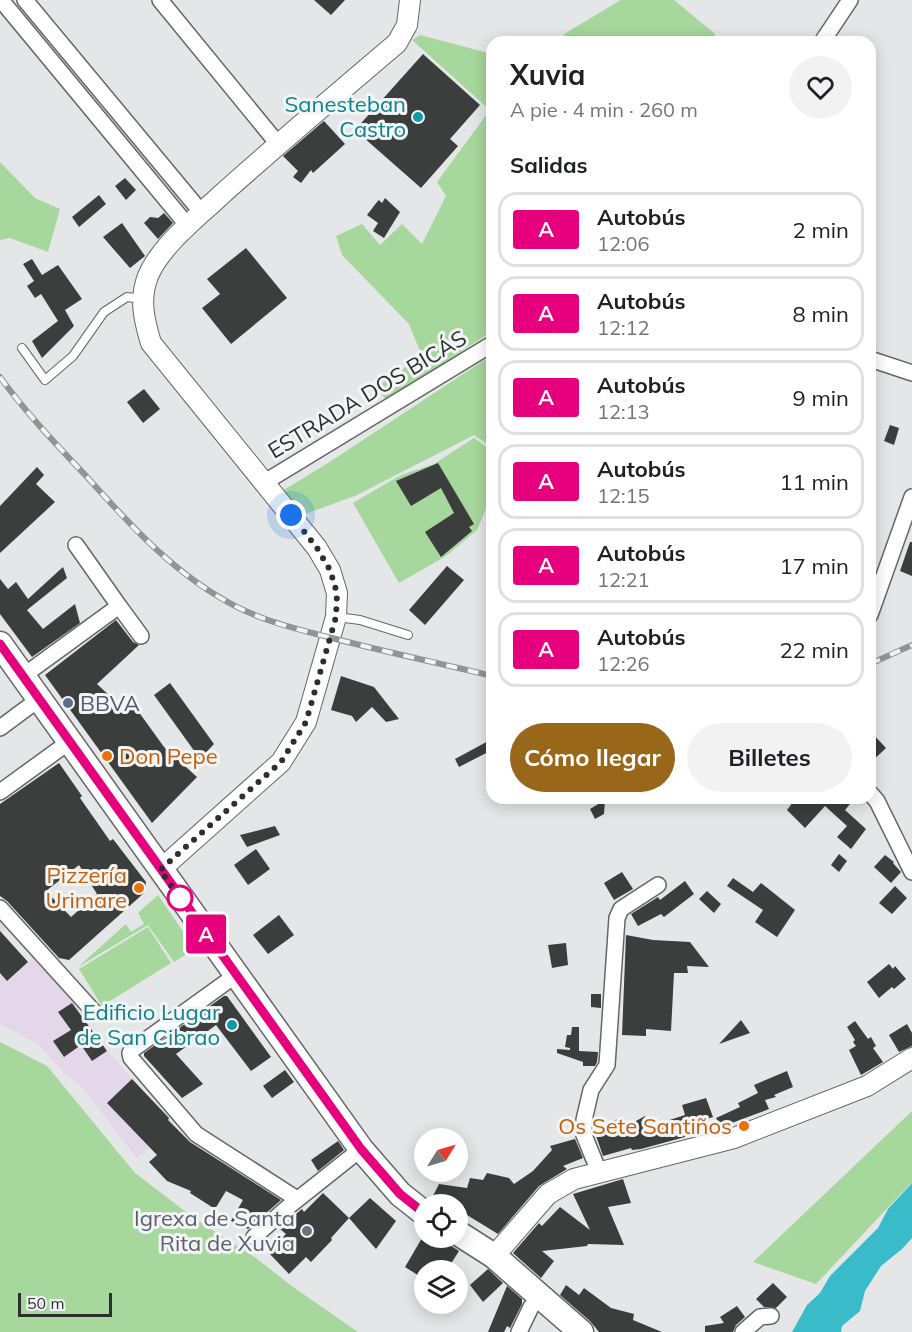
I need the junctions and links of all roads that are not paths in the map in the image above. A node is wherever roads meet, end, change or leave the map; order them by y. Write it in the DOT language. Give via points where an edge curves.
graph roads {
  1 [pos="1,0"];
  2 [pos="160,0"];
  3 [pos="410,0"];
  4 [pos="850,0"];
  5 [pos="32,2"];
  6 [pos="18,20"];
  7 [pos="826,36"];
  8 [pos="278,144"];
  9 [pos="195,220"];
  10 [pos="142,299"];
  11 [pos="22,348"];
  12 [pos="486,348"];
  13 [pos="876,361"];
  14 [pos="912,373"];
  15 [pos="265,482"];
  16 [pos="912,497"];
  17 [pos="76,544"];
  18 [pos="876,598"];
  19 [pos="119,606"];
  20 [pos="336,617"];
  21 [pos="408,635"];
  22 [pos="141,636"];
  23 [pos="0,644"];
  24 [pos="23,676"];
  25 [pos="39,699"];
  26 [pos="0,728"];
  27 [pos="69,742"];
  28 [pos="0,792"];
  29 [pos="876,800"];
  30 [pos="160,870"];
  31 [pos="912,872"];
  32 [pos="658,885"];
  33 [pos="0,908"];
  34 [pos="236,975"];
  35 [pos="95,1013"];
  36 [pos="912,1058"];
  37 [pos="361,1149"];
  38 [pos="599,1172"];
  39 [pos="297,1199"];
  40 [pos="414,1205"];
  41 [pos="254,1237"];
  42 [pos="468,1239"];
  43 [pos="494,1256"];
  44 [pos="540,1297"];
  45 [pos="771,1316"];
  46 [pos="519,1332"];
  47 [pos="581,1332"];
  48 [pos="743,1332"];
  1 -- 6 [label="street"];
  2 -- 8 [label="street"];
  3 -- 8 [label="street" via="407,25 397,43"];
  4 -- 7 [label="street"];
  5 -- 6 [label="street"];
  5 -- 9 [label="street"];
  6 -- 9 [label="street"];
  8 -- 9 [label="street"];
  9 -- 10 [label="street" via="160,258 148,276"];
  10 -- 11 [label="lane" via="127,297 104,312 73,356 45,380"];
  10 -- 15 [label="street" via="151,343"];
  12 -- 15 [label="street, ESTRADA DOS BICÁS"];
  13 -- 14 [label="street"];
  15 -- 20 [label="street" via="330,570 337,593"];
  16 -- 18 [label="street"];
  17 -- 19 [label="street"];
  19 -- 22 [label="street"];
  19 -- 24 [label="street"];
  20 -- 21 [label="lane"];
  20 -- 30 [label="street" via="306,722 281,762"];
  23 -- 24 [label="main road"];
  24 -- 25 [label="main road"];
  25 -- 26 [label="street"];
  25 -- 27 [label="main road"];
  27 -- 28 [label="street"];
  27 -- 30 [label="main road"];
  29 -- 31 [label="street"];
  30 -- 34 [label="main road"];
  32 -- 38 [label="street" via="621,909 617,918 607,1065 591,1090 584,1120 584,1135"];
  33 -- 35 [label="street"];
  34 -- 37 [label="main road"];
  34 -- 39 [label="street" via="130,1053 131,1058 196,1134"];
  36 -- 38 [label="street" via="867,1086 734,1138"];
  37 -- 39 [label="street"];
  37 -- 40 [label="main road"];
  38 -- 43 [label="street" via="574,1179 548,1194"];
  39 -- 41 [label="street"];
  42 -- 43 [label="main road"];
  43 -- 44 [label="main road"];
  44 -- 46 [label="street"];
  44 -- 47 [label="main road"];
  45 -- 48 [label="street" via="760,1317"];
}
